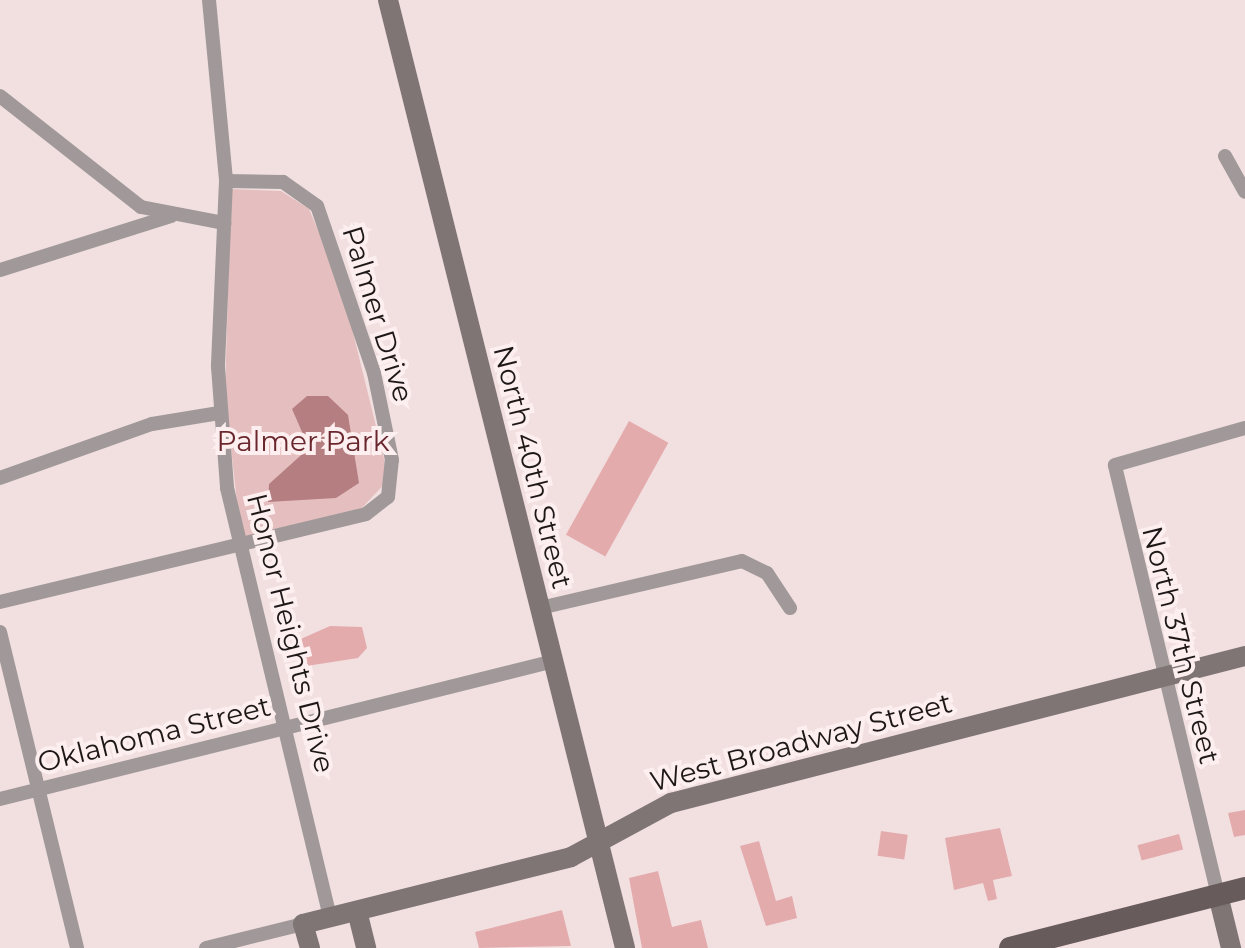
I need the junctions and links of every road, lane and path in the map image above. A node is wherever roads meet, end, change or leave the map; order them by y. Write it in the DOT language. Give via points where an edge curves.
graph roads {
  1 [pos="209,0"];
  2 [pos="388,0"];
  3 [pos="0,96"];
  4 [pos="1225,156"];
  5 [pos="226,182"];
  6 [pos="1245,192"];
  7 [pos="171,216"];
  8 [pos="224,224"];
  9 [pos="0,270"];
  10 [pos="219,413"];
  11 [pos="1245,428"];
  12 [pos="0,478"];
  13 [pos="239,546"];
  14 [pos="0,602"];
  15 [pos="540,608"];
  16 [pos="790,608"];
  17 [pos="0,632"];
  18 [pos="1245,656"];
  19 [pos="554,661"];
  20 [pos="1162,677"];
  21 [pos="286,727"];
  22 [pos="38,789"];
  23 [pos="0,798"];
  24 [pos="598,842"];
  25 [pos="1245,888"];
  26 [pos="1218,894"];
  27 [pos="357,911"];
  28 [pos="330,917"];
  29 [pos="303,924"];
  30 [pos="1022,946"];
  31 [pos="77,948"];
  32 [pos="206,948"];
  33 [pos="310,948"];
  34 [pos="366,948"];
  35 [pos="625,948"];
  36 [pos="1231,948"];
  1 -- 5 [label="street, Honor Heights Drive"];
  2 -- 15 [label="street, North 40th Street"];
  3 -- 7 [label="street" via="94,178"];
  4 -- 6 [label="street"];
  5 -- 8 [label="street, Honor Heights Drive"];
  5 -- 13 [label="street, Palmer Drive" via="283,182 317,206 364,338 392,460 379,509"];
  7 -- 8 [label="street"];
  7 -- 9 [label="street"];
  8 -- 10 [label="street, Honor Heights Drive"];
  10 -- 12 [label="street" via="152,424"];
  10 -- 13 [label="street, Honor Heights Drive"];
  11 -- 20 [label="street, North 37th Street" via="1116,465"];
  13 -- 14 [label="street"];
  13 -- 21 [label="street, Honor Heights Drive"];
  15 -- 16 [label="street" via="742,561 768,572"];
  15 -- 19 [label="street, North 40th Street"];
  17 -- 22 [label="street"];
  18 -- 20 [label="street, West Broadway Street"];
  19 -- 21 [label="street, Oklahoma Street"];
  19 -- 24 [label="street, North 40th Street"];
  20 -- 24 [label="street, West Broadway Street" via="672,803"];
  20 -- 26 [label="street, North 37th Street"];
  21 -- 22 [label="street, Oklahoma Street"];
  21 -- 28 [label="street, Honor Heights Drive"];
  22 -- 23 [label="street, Oklahoma Street"];
  22 -- 31 [label="street"];
  24 -- 27 [label="street, West Broadway Street" via="571,857"];
  24 -- 35 [label="street, North 40th Street"];
  25 -- 26 [label="main road"];
  26 -- 30 [label="main road"];
  26 -- 36 [label="street"];
  27 -- 28 [label="street, West Broadway Street"];
  27 -- 34 [label="street"];
  28 -- 29 [label="street, West Broadway Street"];
  29 -- 32 [label="street, West Broadway Street"];
  29 -- 33 [label="street"];
}
